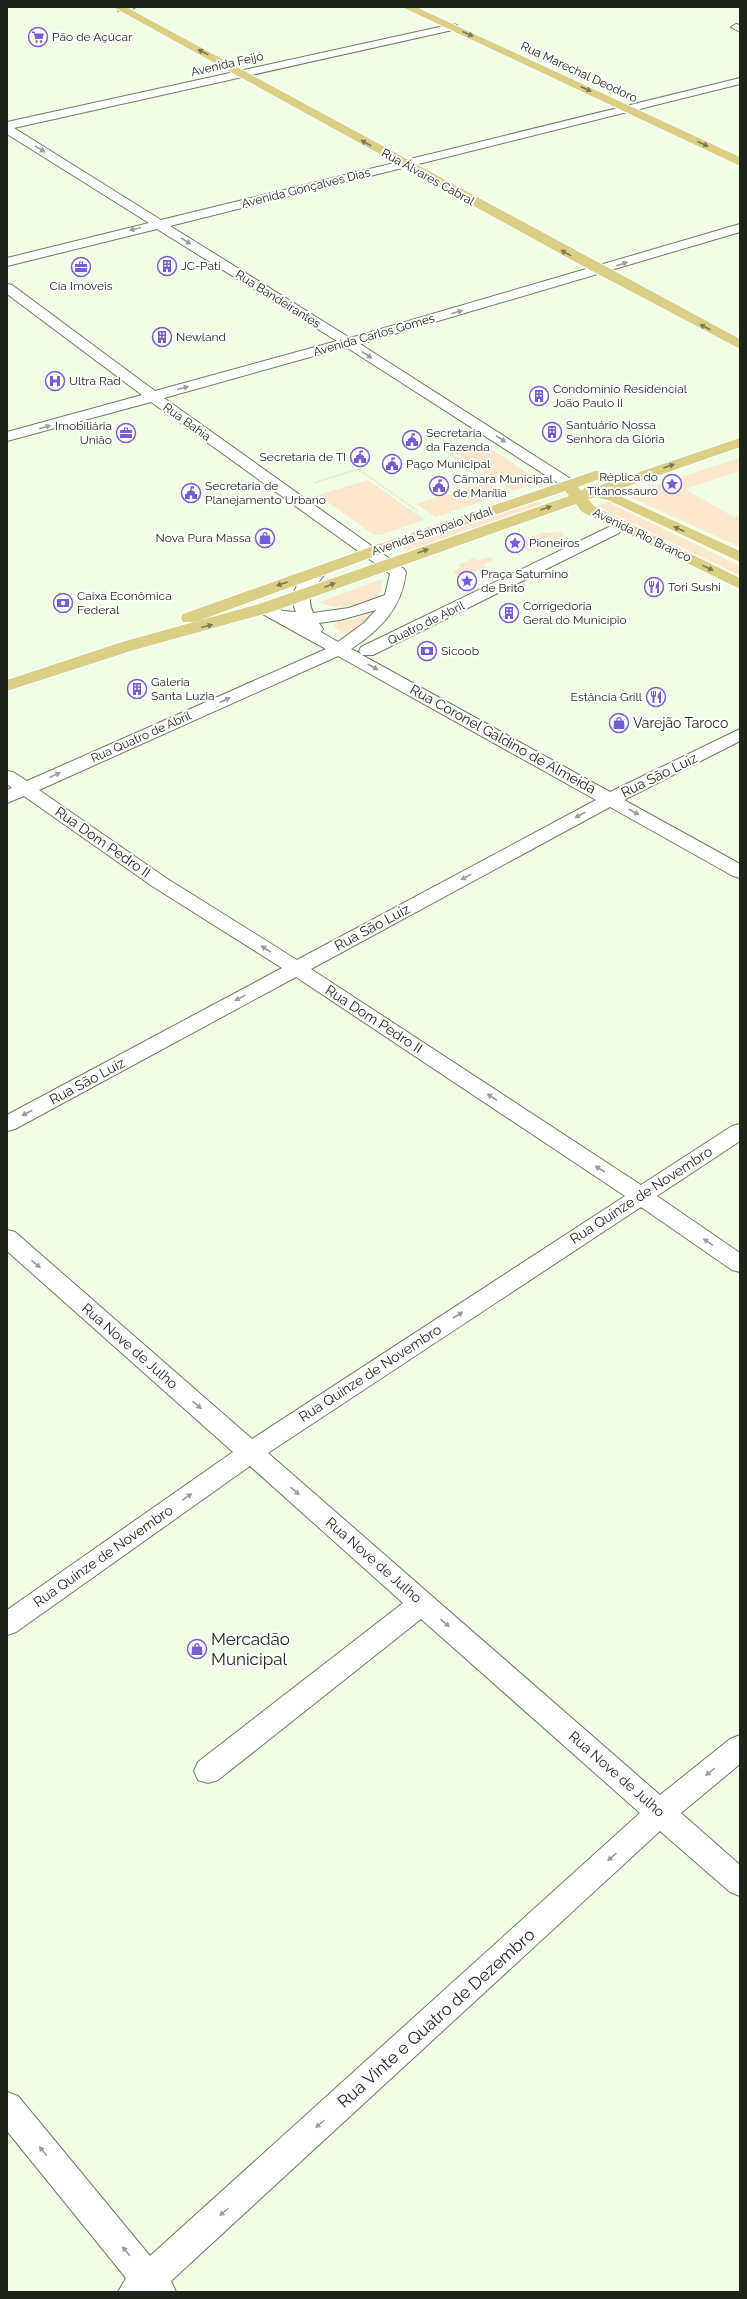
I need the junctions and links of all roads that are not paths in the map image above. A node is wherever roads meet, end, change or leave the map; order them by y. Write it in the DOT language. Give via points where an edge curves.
graph roads {
  1 [pos="407,7"];
  2 [pos="124,8"];
  3 [pos="452,27"];
  4 [pos="243,74"];
  5 [pos="740,81"];
  6 [pos="628,109"];
  7 [pos="7,126"];
  8 [pos="7,129"];
  9 [pos="740,162"];
  10 [pos="404,164"];
  11 [pos="159,223"];
  12 [pos="740,228"];
  13 [pos="7,262"];
  14 [pos="599,271"];
  15 [pos="7,288"];
  16 [pos="349,343"];
  17 [pos="740,345"];
  18 [pos="153,397"];
  19 [pos="740,427"];
  20 [pos="7,437"];
  21 [pos="740,442"];
  22 [pos="672,450"];
  23 [pos="612,470"];
  24 [pos="569,484"];
  25 [pos="594,491"];
  26 [pos="578,497"];
  27 [pos="613,530"];
  28 [pos="369,553"];
  29 [pos="740,557"];
  30 [pos="386,564"];
  31 [pos="319,571"];
  32 [pos="740,584"];
  33 [pos="300,596"];
  34 [pos="392,598"];
  35 [pos="270,612"];
  36 [pos="308,618"];
  37 [pos="332,645"];
  38 [pos="128,646"];
  39 [pos="367,651"];
  40 [pos="7,686"];
  41 [pos="740,734"];
  42 [pos="7,776"];
  43 [pos="26,789"];
  44 [pos="7,798"];
  45 [pos="611,799"];
  46 [pos="740,872"];
  47 [pos="296,968"];
  48 [pos="7,1124"];
  49 [pos="740,1130"];
  50 [pos="640,1195"];
  51 [pos="7,1238"];
  52 [pos="740,1264"];
  53 [pos="251,1452"];
  54 [pos="422,1603"];
  55 [pos="7,1624"];
  56 [pos="740,1747"];
  57 [pos="208,1771"];
  58 [pos="661,1812"];
  59 [pos="740,1883"];
  60 [pos="7,2107"];
  61 [pos="148,2288"];
  1 -- 3 [label="main road, Rua Marechal Deodoro"];
  4 -- 2 [label="main road, Rua Álvares Cabral, one-way"];
  3 -- 4 [label="street, Avenida Feijó"];
  3 -- 6 [label="main road, Rua Marechal Deodoro, one-way"];
  4 -- 7 [label="street, Avenida Feijó"];
  10 -- 4 [label="main road, Rua Álvares Cabral, one-way"];
  5 -- 6 [label="street, Avenida Gonçalves Dias"];
  6 -- 9 [label="main road, Rua Marechal Deodoro, one-way"];
  6 -- 10 [label="street, Avenida Gonçalves Dias"];
  8 -- 11 [label="street, Rua Bandeirantes, one-way"];
  10 -- 11 [label="street, Avenida Gonçalves Dias"];
  14 -- 10 [label="main road, Rua Álvares Cabral, one-way"];
  11 -- 13 [label="street, Avenida Gonçalves Dias, one-way"];
  11 -- 16 [label="street, Rua Bandeirantes, one-way"];
  14 -- 12 [label="street, Avenida Carlos Gomes, one-way"];
  16 -- 14 [label="street, Avenida Carlos Gomes, one-way"];
  17 -- 14 [label="main road, Rua Álvares Cabral, one-way"];
  15 -- 18 [label="street, Rua Bahia"];
  18 -- 16 [label="street, Avenida Carlos Gomes, one-way"];
  16 -- 24 [label="street, Rua Bandeirantes, one-way"];
  20 -- 18 [label="street, Avenida Carlos Gomes, one-way"];
  18 -- 28 [label="street, Rua Bahia"];
  19 -- 22 [label="main road"];
  25 -- 21 [label="main road, Avenida Sampaio Vidal, one-way"];
  23 -- 24 [label="main road, Avenida Sampaio Vidal"];
  24 -- 25 [label="main road, Avenida Rio Branco"];
  24 -- 26 [label="main road, Avenida Rio Branco"];
  24 -- 28 [label="main road, Avenida Sampaio Vidal"];
  25 -- 26 [label="main road, Avenida Sampaio Vidal"];
  29 -- 25 [label="main road, Avenida Rio Branco, one-way" via="615,498"];
  30 -- 26 [label="main road, Avenida Sampaio Vidal, one-way"];
  26 -- 32 [label="main road, Avenida Rio Branco, one-way" via="588,508"];
  27 -- 39 [label="street, Quatro de Abril"];
  28 -- 30 [label="street, Rua Bahia"];
  28 -- 31 [label="main road, Avenida Sampaio Vidal"];
  33 -- 30 [label="main road, Avenida Sampaio Vidal, one-way"];
  30 -- 34 [label="street, Rua Quatro de Abril" via="398,572"];
  31 -- 33 [label="street" via="306,584"];
  31 -- 38 [label="main road, Avenida Sampaio Vidal, one-way" via="202,612"];
  33 -- 35 [label="main road, Avenida Sampaio Vidal"];
  33 -- 36 [label="street"];
  34 -- 36 [label="street" via="353,613"];
  34 -- 37 [label="street, Rua Quatro de Abril" via="379,619 363,634"];
  35 -- 36 [label="street"];
  35 -- 37 [label="street, Rua Coronel Galdino de Almeida"];
  38 -- 35 [label="main road, Avenida Sampaio Vidal, one-way"];
  36 -- 37 [label="street"];
  43 -- 37 [label="street, Rua Quatro de Abril, one-way"];
  37 -- 45 [label="street, Rua Coronel Galdino de Almeida, one-way"];
  38 -- 40 [label="main road, Avenida Sampaio Vidal"];
  41 -- 45 [label="street, Rua São Luiz"];
  42 -- 43 [label="street, Rua Dom Pedro II"];
  43 -- 44 [label="street, Rua Quatro de Abril"];
  47 -- 43 [label="street, Rua Dom Pedro II, one-way" via="159,882"];
  45 -- 46 [label="street, Rua Coronel Galdino de Almeida, one-way"];
  45 -- 47 [label="street, Rua São Luiz, one-way"];
  47 -- 48 [label="street, Rua São Luiz, one-way"];
  50 -- 47 [label="street, Rua Dom Pedro II, one-way"];
  49 -- 50 [label="street, Rua Quinze de Novembro"];
  52 -- 50 [label="street, Rua Dom Pedro II, one-way"];
  53 -- 50 [label="street, Rua Quinze de Novembro, one-way"];
  51 -- 53 [label="street, Rua Nove de Julho, one-way"];
  53 -- 54 [label="street, Rua Nove de Julho, one-way"];
  55 -- 53 [label="street, Rua Quinze de Novembro, one-way"];
  54 -- 57 [label="street"];
  54 -- 58 [label="street, Rua Nove de Julho, one-way"];
  56 -- 58 [label="street, Rua Vinte e Quatro de Dezembro, one-way"];
  58 -- 59 [label="street, Rua Nove de Julho"];
  58 -- 61 [label="street, Rua Vinte e Quatro de Dezembro, one-way"];
  61 -- 60 [label="street, one-way"];
}
